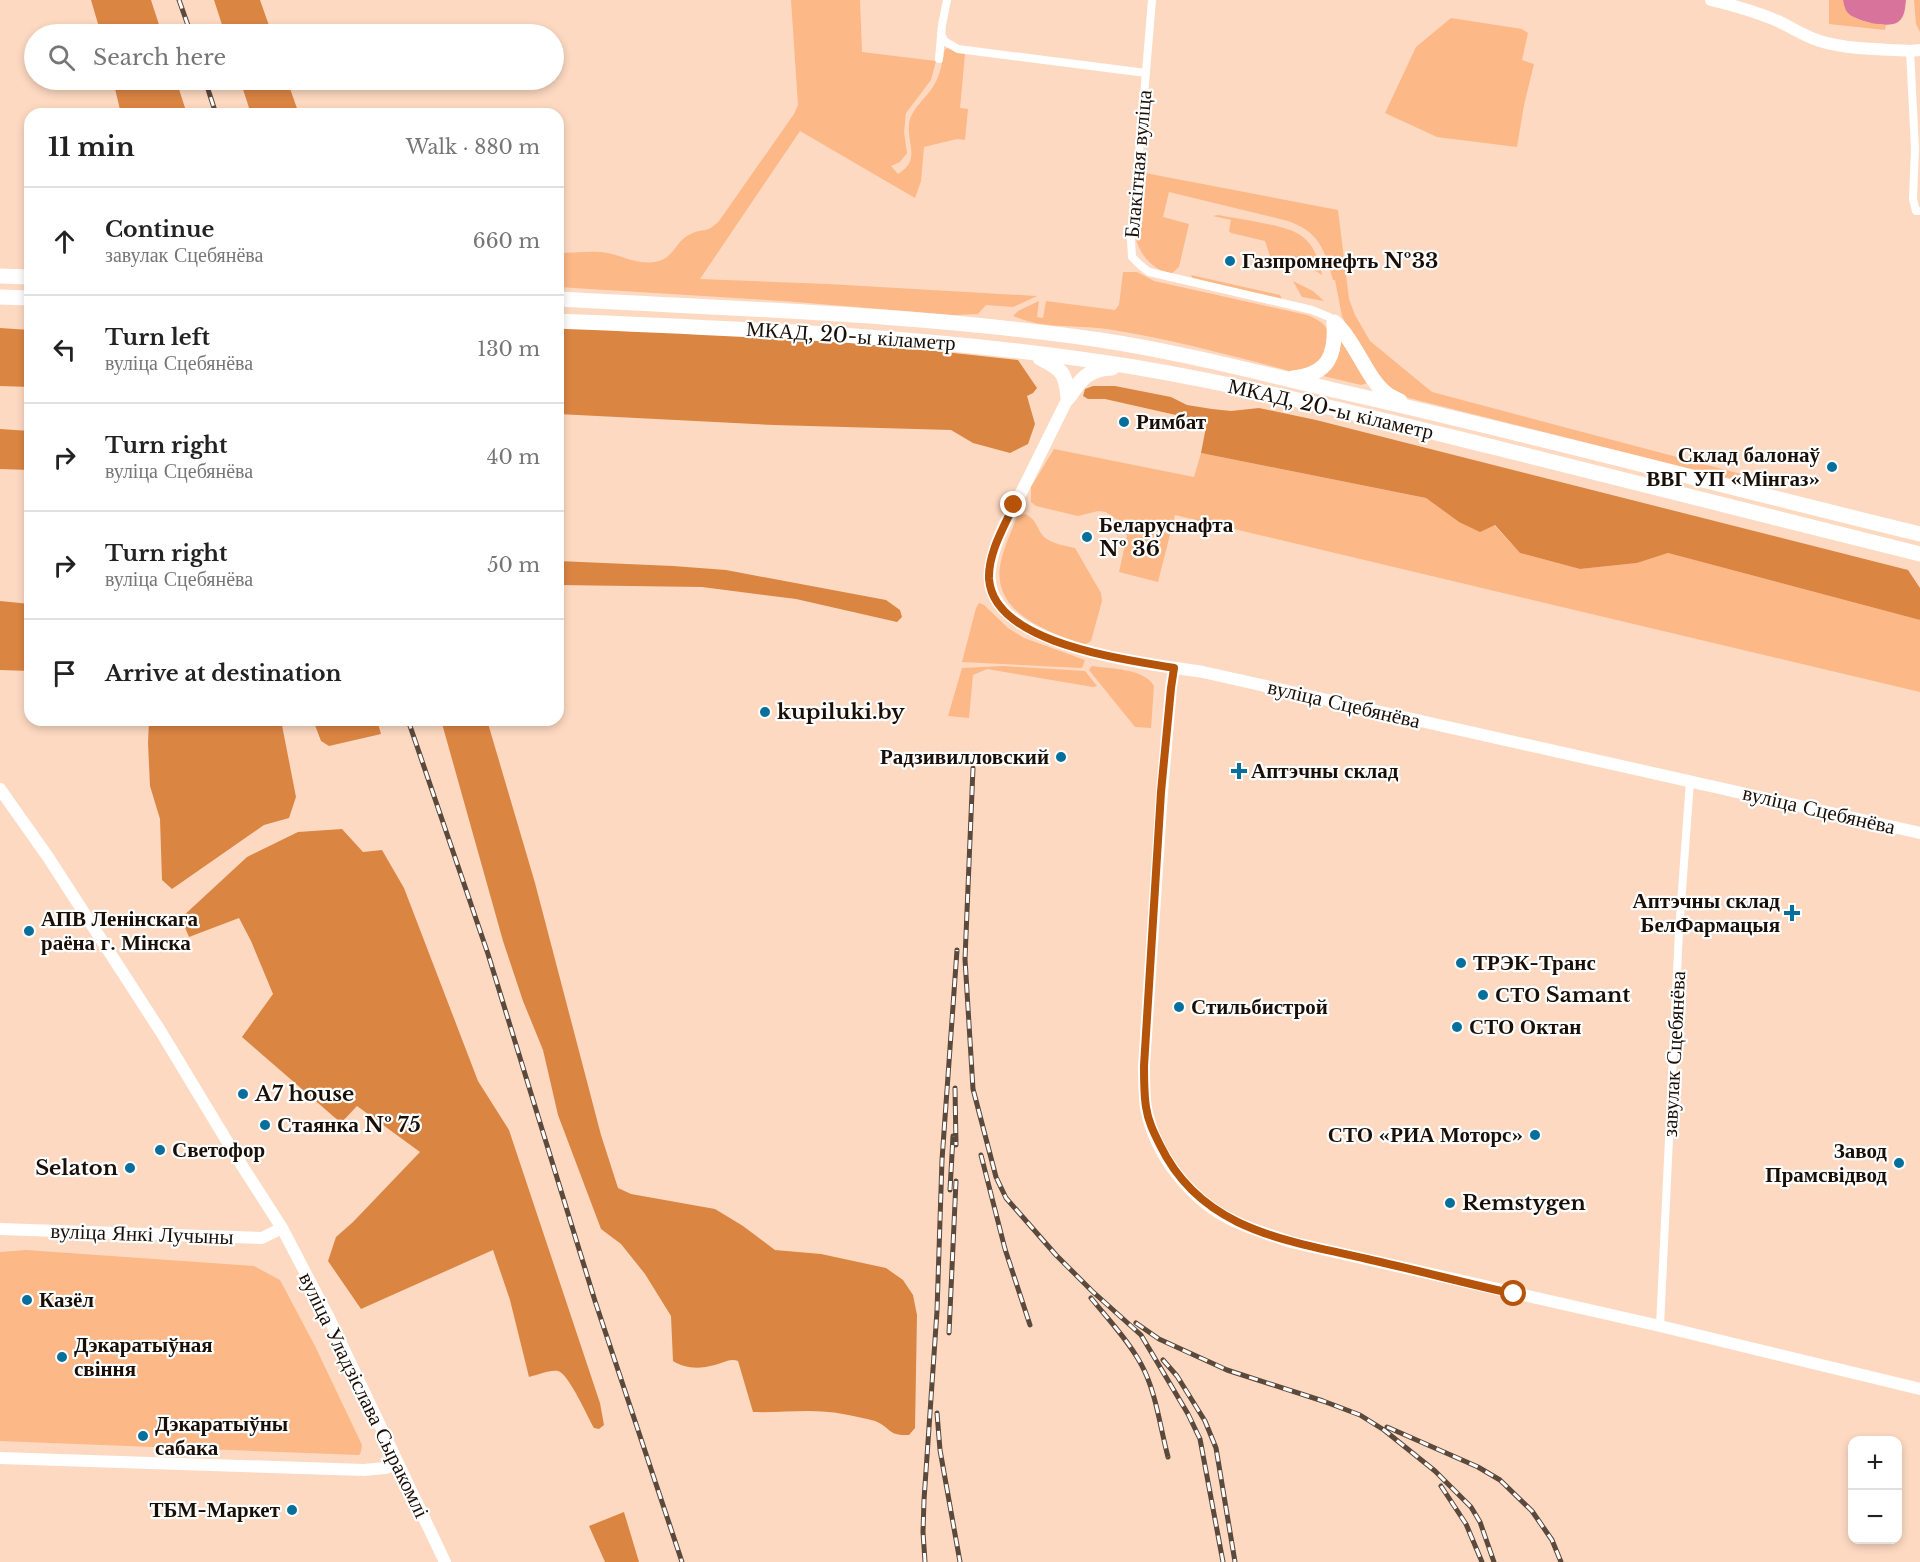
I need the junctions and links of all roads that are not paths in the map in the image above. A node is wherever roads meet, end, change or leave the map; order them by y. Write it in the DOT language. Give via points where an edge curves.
graph roads {
  1 [pos="947,0"];
  2 [pos="1152,0"];
  3 [pos="1711,0"];
  4 [pos="941,33"];
  5 [pos="1915,50"];
  6 [pos="939,59"];
  7 [pos="1146,73"];
  8 [pos="1920,211"];
  9 [pos="0,276"];
  10 [pos="24,277"];
  11 [pos="0,297"];
  12 [pos="24,298"];
  13 [pos="564,299"];
  14 [pos="564,321"];
  15 [pos="1334,322"];
  16 [pos="1026,351"];
  17 [pos="1134,368"];
  18 [pos="1284,379"];
  19 [pos="1068,398"];
  20 [pos="1416,409"];
  21 [pos="1920,534"];
  22 [pos="1920,554"];
  23 [pos="1174,668"];
  24 [pos="1690,781"];
  25 [pos="0,789"];
  26 [pos="1920,833"];
  27 [pos="282,1228"];
  28 [pos="0,1229"];
  29 [pos="1660,1326"];
  30 [pos="1920,1389"];
  31 [pos="0,1458"];
  32 [pos="398,1464"];
  33 [pos="445,1562"];
  1 -- 4 [label="street"];
  2 -- 7 [label="street, Блакітная вуліца"];
  3 -- 5 [label="street" via="1739,6 1821,41 1846,47"];
  4 -- 6 [label="street"];
  4 -- 7 [label="street" via="944,41 958,49"];
  5 -- 8 [label="street" via="1913,199 1916,211"];
  7 -- 15 [label="street, Блакітная вуліца" via="1132,257 1149,272 1312,310"];
  9 -- 10 [label="highway"];
  11 -- 12 [label="highway"];
  13 -- 18 [label="highway, МКАД, 20-ы кіламетр" via="996,327 1170,353"];
  14 -- 16 [label="highway, МКАД, 20-ы кіламетр" via="858,335"];
  15 -- 18 [label="highway" via="1335,346 1328,361 1313,374"];
  15 -- 20 [label="highway" via="1387,394"];
  16 -- 17 [label="highway, МКАД, 20-ы кіламетр"];
  16 -- 19 [label="highway" via="1057,366"];
  17 -- 19 [label="highway" via="1094,371 1082,379"];
  17 -- 22 [label="highway, МКАД, 20-ы кіламетр" via="1349,411"];
  18 -- 20 [label="highway, МКАД, 20-ы кіламетр"];
  19 -- 23 [label="street, вуліца Сцебянёва" via="1001,532 989,571 993,594 1010,617 1049,638 1097,654"];
  20 -- 21 [label="highway, МКАД, 20-ы кіламетр"];
  23 -- 24 [label="street, вуліца Сцебянёва"];
  23 -- 29 [label="street" via="1161,792 1144,1066 1146,1107 1168,1161 1185,1184 1233,1221 1291,1242"];
  24 -- 26 [label="street, вуліца Сцебянёва"];
  24 -- 29 [label="street, завулак Сцебянёва"];
  25 -- 27 [label="street, вуліца Уладзіслава Сыракомлі" via="116,961"];
  27 -- 28 [label="street, вуліца Янкі Лучыны" via="262,1238"];
  27 -- 32 [label="street, вуліца Уладзіслава Сыракомлі"];
  29 -- 30 [label="street"];
  31 -- 32 [label="street" via="364,1470"];
  32 -- 33 [label="street, вуліца Уладзіслава Сыракомлі"];
}
